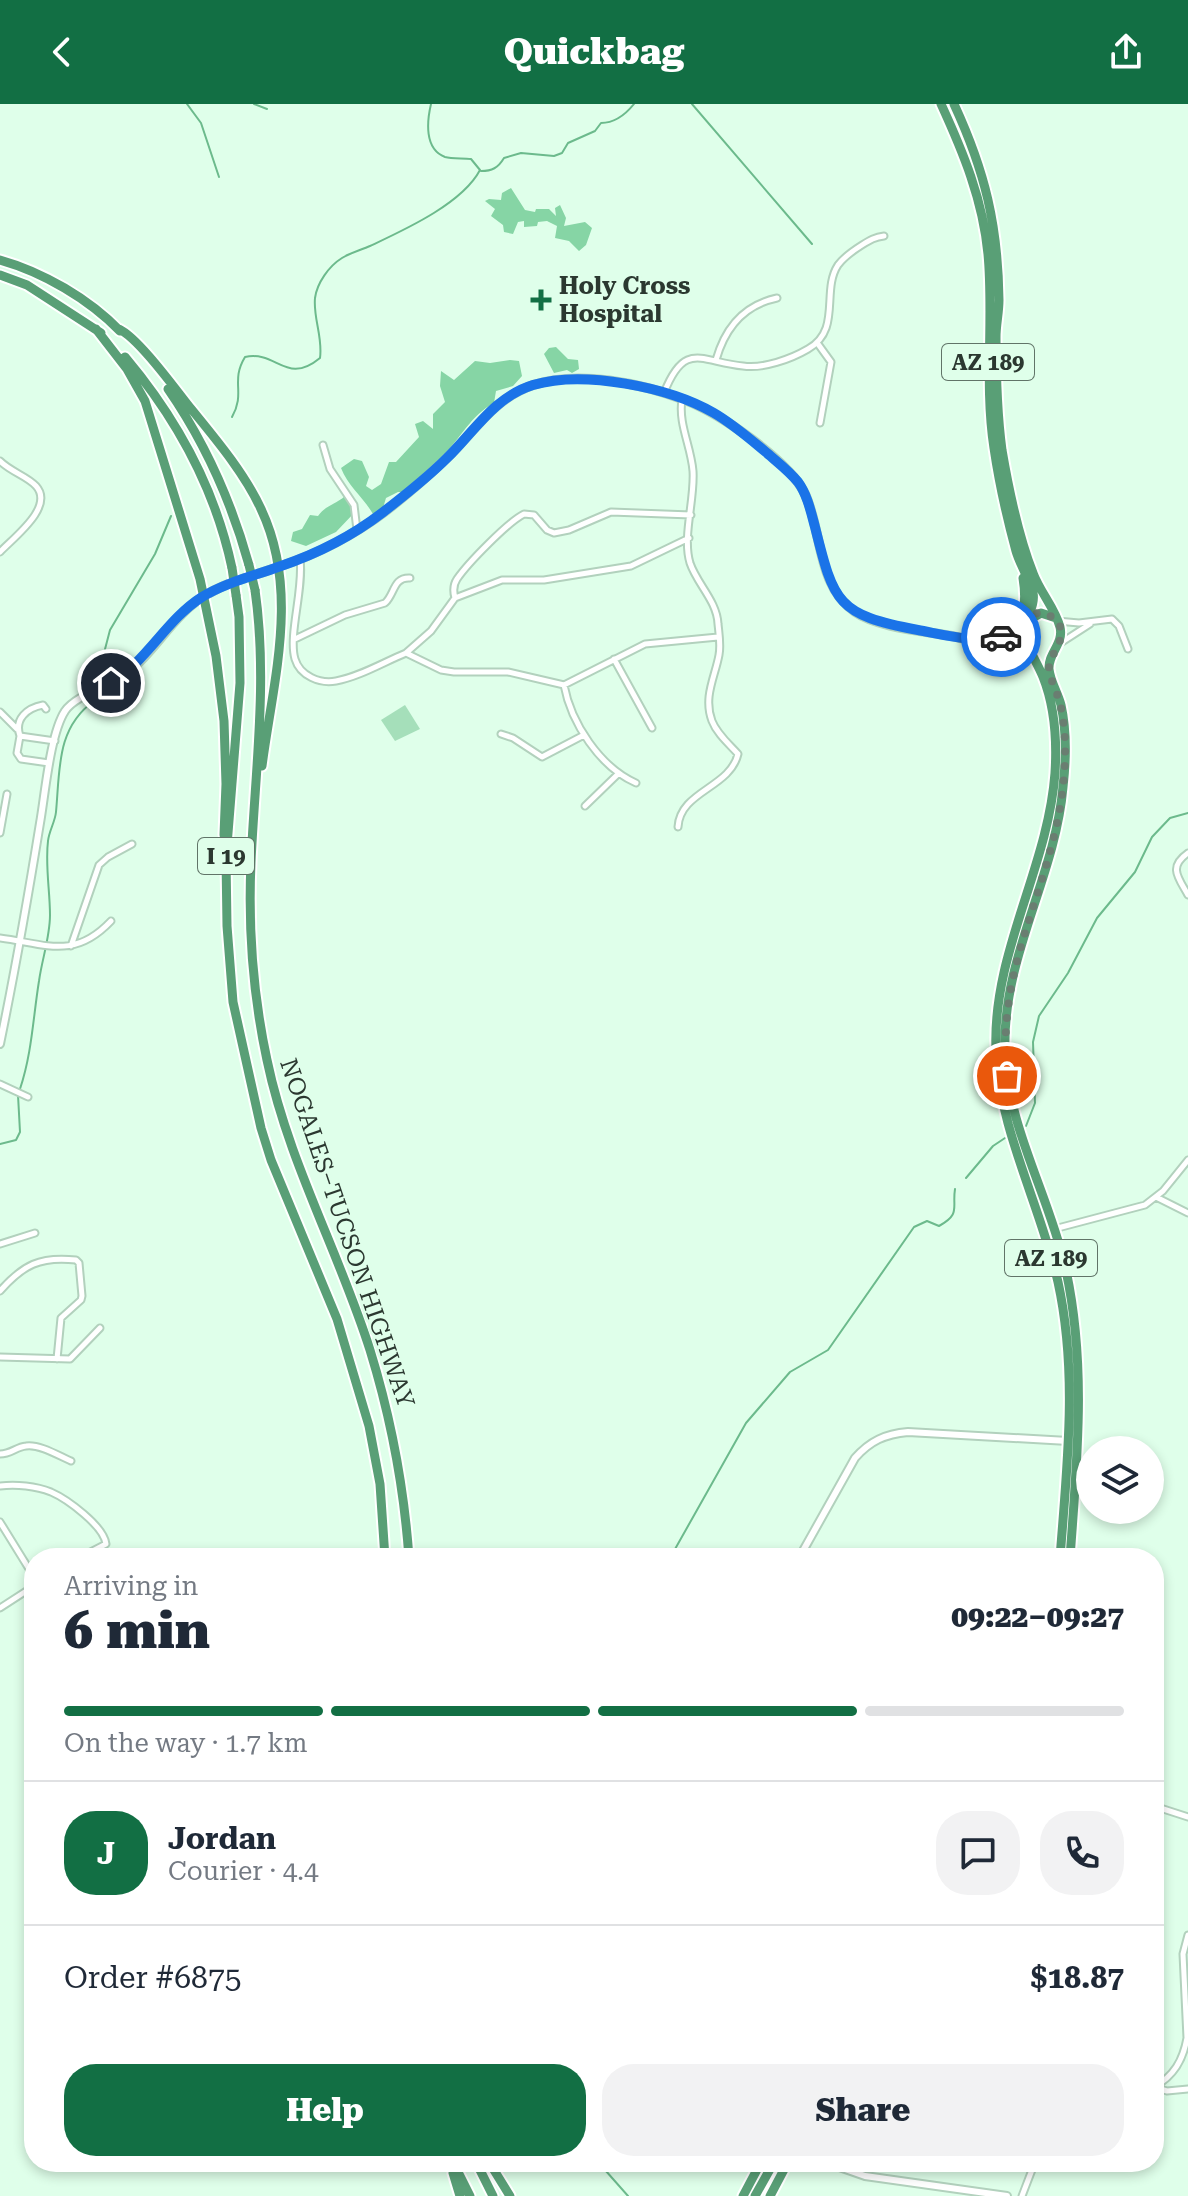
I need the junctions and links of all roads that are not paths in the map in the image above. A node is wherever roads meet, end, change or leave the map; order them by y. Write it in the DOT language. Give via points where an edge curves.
graph roads {
  1 [pos="941,104"];
  2 [pos="954,104"];
  3 [pos="884,236"];
  4 [pos="0,260"];
  5 [pos="0,275"];
  6 [pos="777,298"];
  7 [pos="96,329"];
  8 [pos="119,329"];
  9 [pos="818,344"];
  10 [pos="716,360"];
  11 [pos="664,393"];
  12 [pos="682,399"];
  13 [pos="820,423"];
  14 [pos="323,445"];
  15 [pos="0,461"];
  16 [pos="691,515"];
  17 [pos="357,530"];
  18 [pos="689,538"];
  19 [pos="1016,551"];
  20 [pos="0,552"];
  21 [pos="300,559"];
  22 [pos="280,567"];
  23 [pos="410,578"];
  24 [pos="203,596"];
  25 [pos="455,598"];
  26 [pos="1056,619"];
  27 [pos="1026,622"];
  28 [pos="1095,622"];
  29 [pos="1014,631"];
  30 [pos="718,637"];
  31 [pos="295,639"];
  32 [pos="968,639"];
  33 [pos="983,643"];
  34 [pos="1057,646"];
  35 [pos="1031,649"];
  36 [pos="1128,649"];
  37 [pos="406,653"];
  38 [pos="614,659"];
  39 [pos="564,685"];
  40 [pos="46,709"];
  41 [pos="0,712"];
  42 [pos="652,728"];
  43 [pos="18,733"];
  44 [pos="501,734"];
  45 [pos="584,735"];
  46 [pos="55,741"];
  47 [pos="1056,755"];
  48 [pos="50,763"];
  49 [pos="1065,765"];
  50 [pos="618,774"];
  51 [pos="636,783"];
  52 [pos="7,794"];
  53 [pos="585,806"];
  54 [pos="1049,818"];
  55 [pos="678,827"];
  56 [pos="1056,829"];
  57 [pos="0,833"];
  58 [pos="253,840"];
  59 [pos="132,844"];
  60 [pos="1188,853"];
  61 [pos="226,858"];
  62 [pos="1026,894"];
  63 [pos="1188,895"];
  64 [pos="1032,906"];
  65 [pos="111,921"];
  66 [pos="0,938"];
  67 [pos="21,941"];
  68 [pos="71,946"];
  69 [pos="0,1044"];
  70 [pos="0,1084"];
  71 [pos="28,1097"];
  72 [pos="1022,1152"];
  73 [pos="1188,1160"];
  74 [pos="1156,1197"];
  75 [pos="1188,1213"];
  76 [pos="1054,1229"];
  77 [pos="35,1233"];
  78 [pos="0,1244"];
  79 [pos="0,1291"];
  80 [pos="100,1328"];
  81 [pos="0,1357"];
  82 [pos="57,1359"];
  83 [pos="1074,1363"];
  84 [pos="1068,1441"];
  85 [pos="0,1454"];
  86 [pos="71,1461"];
  87 [pos="0,1486"];
  88 [pos="1073,1521"];
  89 [pos="0,1522"];
  90 [pos="2,1531"];
  91 [pos="101,1548"];
  92 [pos="384,1548"];
  93 [pos="408,1548"];
  94 [pos="804,1548"];
  95 [pos="1061,1548"];
  96 [pos="1071,1548"];
  97 [pos="24,1563"];
  98 [pos="24,1592"];
  99 [pos="0,1608"];
  100 [pos="1164,1809"];
  101 [pos="1188,1817"];
  102 [pos="1188,1935"];
  103 [pos="1164,2080"];
  104 [pos="1188,2089"];
  105 [pos="1164,2090"];
  106 [pos="454,2172"];
  107 [pos="457,2172"];
  108 [pos="481,2172"];
  109 [pos="495,2172"];
  110 [pos="756,2172"];
  111 [pos="769,2172"];
  112 [pos="783,2172"];
  113 [pos="856,2172"];
  114 [pos="1031,2172"];
  115 [pos="460,2196"];
  116 [pos="470,2196"];
  117 [pos="493,2196"];
  118 [pos="510,2196"];
  119 [pos="743,2196"];
  120 [pos="756,2196"];
  121 [pos="770,2196"];
  122 [pos="1007,2196"];
  123 [pos="1022,2196"];
  1 -- 19 [label="highway, AZ 189" via="977,194 988,251 994,447"];
  2 -- 26 [label="highway, AZ 189" via="987,188 996,249 1002,446 1028,559"];
  3 -- 9 [label="street" via="857,248 837,267 827,328"];
  4 -- 8 [label="highway, NOGALES–TUCSON HIGHWAY / I 19" via="45,278"];
  5 -- 7 [label="highway, NOGALES–TUCSON HIGHWAY / I 19" via="27,285"];
  6 -- 10 [label="street" via="732,323"];
  7 -- 24 [label="highway" via="127,369 150,412"];
  7 -- 61 [label="highway, NOGALES–TUCSON HIGHWAY / I 19, bridge" via="128,361 189,446 211,496 232,568 240,683"];
  8 -- 22 [label="highway" via="179,393 250,488"];
  8 -- 58 [label="highway, NOGALES–TUCSON HIGHWAY / I 19, bridge" via="201,439 230,502 249,565 260,622"];
  9 -- 10 [label="street" via="756,367"];
  9 -- 13 [label="street" via="831,362"];
  10 -- 11 [label="street" via="682,362"];
  11 -- 12 [label="street"];
  11 -- 17 [label="street" via="575,379 529,386 497,405 447,458"];
  12 -- 16 [label="street" via="693,467"];
  12 -- 32 [label="street" via="734,426 798,482 827,575 854,611 901,627"];
  14 -- 17 [label="street" via="330,469 354,505"];
  15 -- 20 [label="street" via="35,485 42,502"];
  16 -- 18 [label="street"];
  16 -- 25 [label="street" via="611,512 554,533 534,515 524,514 456,580"];
  17 -- 21 [label="street"];
  18 -- 25 [label="street" via="631,566 544,580 502,580"];
  18 -- 30 [label="street" via="690,563 715,610"];
  19 -- 27 [label="highway, AZ 189" via="1033,594"];
  19 -- 29 [label="highway" via="1025,597"];
  21 -- 22 [label="street"];
  21 -- 31 [label="street"];
  22 -- 24 [label="street"];
  22 -- 58 [label="highway" via="280,634"];
  23 -- 31 [label="street" via="398,581 385,603"];
  24 -- 46 [label="street" via="178,615 138,665 72,703"];
  24 -- 61 [label="highway" via="224,721"];
  25 -- 37 [label="street" via="431,631"];
  26 -- 27 [label="highway" via="1041,613"];
  26 -- 28 [label="street"];
  26 -- 34 [label="highway, AZ 189" via="1061,635"];
  27 -- 29 [label="street"];
  27 -- 35 [label="highway, AZ 189"];
  28 -- 34 [label="street"];
  28 -- 36 [label="street" via="1116,622"];
  29 -- 32 [label="street"];
  30 -- 38 [label="street" via="645,644"];
  30 -- 55 [label="street" via="709,709 720,735 738,757 722,780 687,803"];
  31 -- 37 [label="street" via="298,667 320,681 338,681"];
  32 -- 33 [label="street"];
  33 -- 35 [label="street"];
  33 -- 35 [label="street"];
  34 -- 35 [label="highway" via="1044,652"];
  34 -- 49 [label="highway, AZ 189" via="1049,670 1062,713"];
  35 -- 47 [label="highway, AZ 189" via="1052,706"];
  37 -- 39 [label="street" via="441,670 508,672"];
  38 -- 39 [label="street"];
  38 -- 42 [label="street"];
  39 -- 45 [label="street"];
  40 -- 43 [label="street" via="35,706 25,713"];
  41 -- 43 [label="street"];
  43 -- 46 [label="street"];
  43 -- 48 [label="street" via="21,759"];
  44 -- 45 [label="street" via="542,757"];
  45 -- 50 [label="street"];
  46 -- 48 [label="street"];
  47 -- 49 [label="highway"];
  47 -- 54 [label="highway, AZ 189"];
  48 -- 67 [label="street"];
  49 -- 56 [label="highway, AZ 189"];
  50 -- 51 [label="street"];
  50 -- 53 [label="street"];
  52 -- 57 [label="street"];
  54 -- 56 [label="highway"];
  54 -- 62 [label="highway, AZ 189"];
  56 -- 64 [label="highway, AZ 189"];
  58 -- 93 [label="highway, NOGALES–TUCSON HIGHWAY / I 19" via="250,938 267,1061 293,1150 370,1349 393,1434"];
  59 -- 68 [label="street" via="99,865"];
  60 -- 63 [label="street" via="1176,867"];
  61 -- 92 [label="highway, NOGALES–TUCSON HIGHWAY / I 19" via="230,978 247,1067 271,1160 337,1319 369,1426"];
  62 -- 64 [label="highway"];
  62 -- 72 [label="highway, AZ 189" via="1004,971 996,1060 1005,1115"];
  64 -- 72 [label="highway, AZ 189" via="1006,1013 1005,1063"];
  65 -- 68 [label="street"];
  66 -- 67 [label="street"];
  67 -- 68 [label="street"];
  67 -- 69 [label="street"];
  70 -- 71 [label="street"];
  72 -- 76 [label="highway, AZ 189"];
  72 -- 83 [label="highway, AZ 189"];
  73 -- 74 [label="street"];
  74 -- 75 [label="street"];
  74 -- 76 [label="street" via="1125,1212"];
  76 -- 83 [label="highway, AZ 189" via="1071,1295"];
  77 -- 78 [label="street"];
  79 -- 82 [label="street" via="17,1271 39,1262 76,1260 81,1300 61,1318"];
  80 -- 82 [label="street" via="70,1359"];
  81 -- 82 [label="street"];
  83 -- 84 [label="highway" via="1073,1430"];
  83 -- 88 [label="highway, AZ 189" via="1079,1417"];
  84 -- 88 [label="highway"];
  84 -- 94 [label="street" via="908,1432 882,1437 863,1448"];
  84 -- 95 [label="highway"];
  85 -- 86 [label="street" via="33,1446"];
  87 -- 91 [label="street" via="50,1491 105,1536"];
  88 -- 96 [label="highway, AZ 189"];
  89 -- 90 [label="street"];
  90 -- 97 [label="street"];
  98 -- 99 [label="street"];
  100 -- 101 [label="street"];
  102 -- 103 [label="street" via="1183,1954 1187,2038 1172,2074"];
  104 -- 105 [label="street"];
  106 -- 115 [label="highway"];
  107 -- 116 [label="highway"];
  108 -- 117 [label="highway"];
  109 -- 118 [label="highway"];
  110 -- 119 [label="highway"];
  111 -- 120 [label="highway"];
  112 -- 121 [label="highway"];
  113 -- 122 [label="street"];
  114 -- 123 [label="street"];
}
